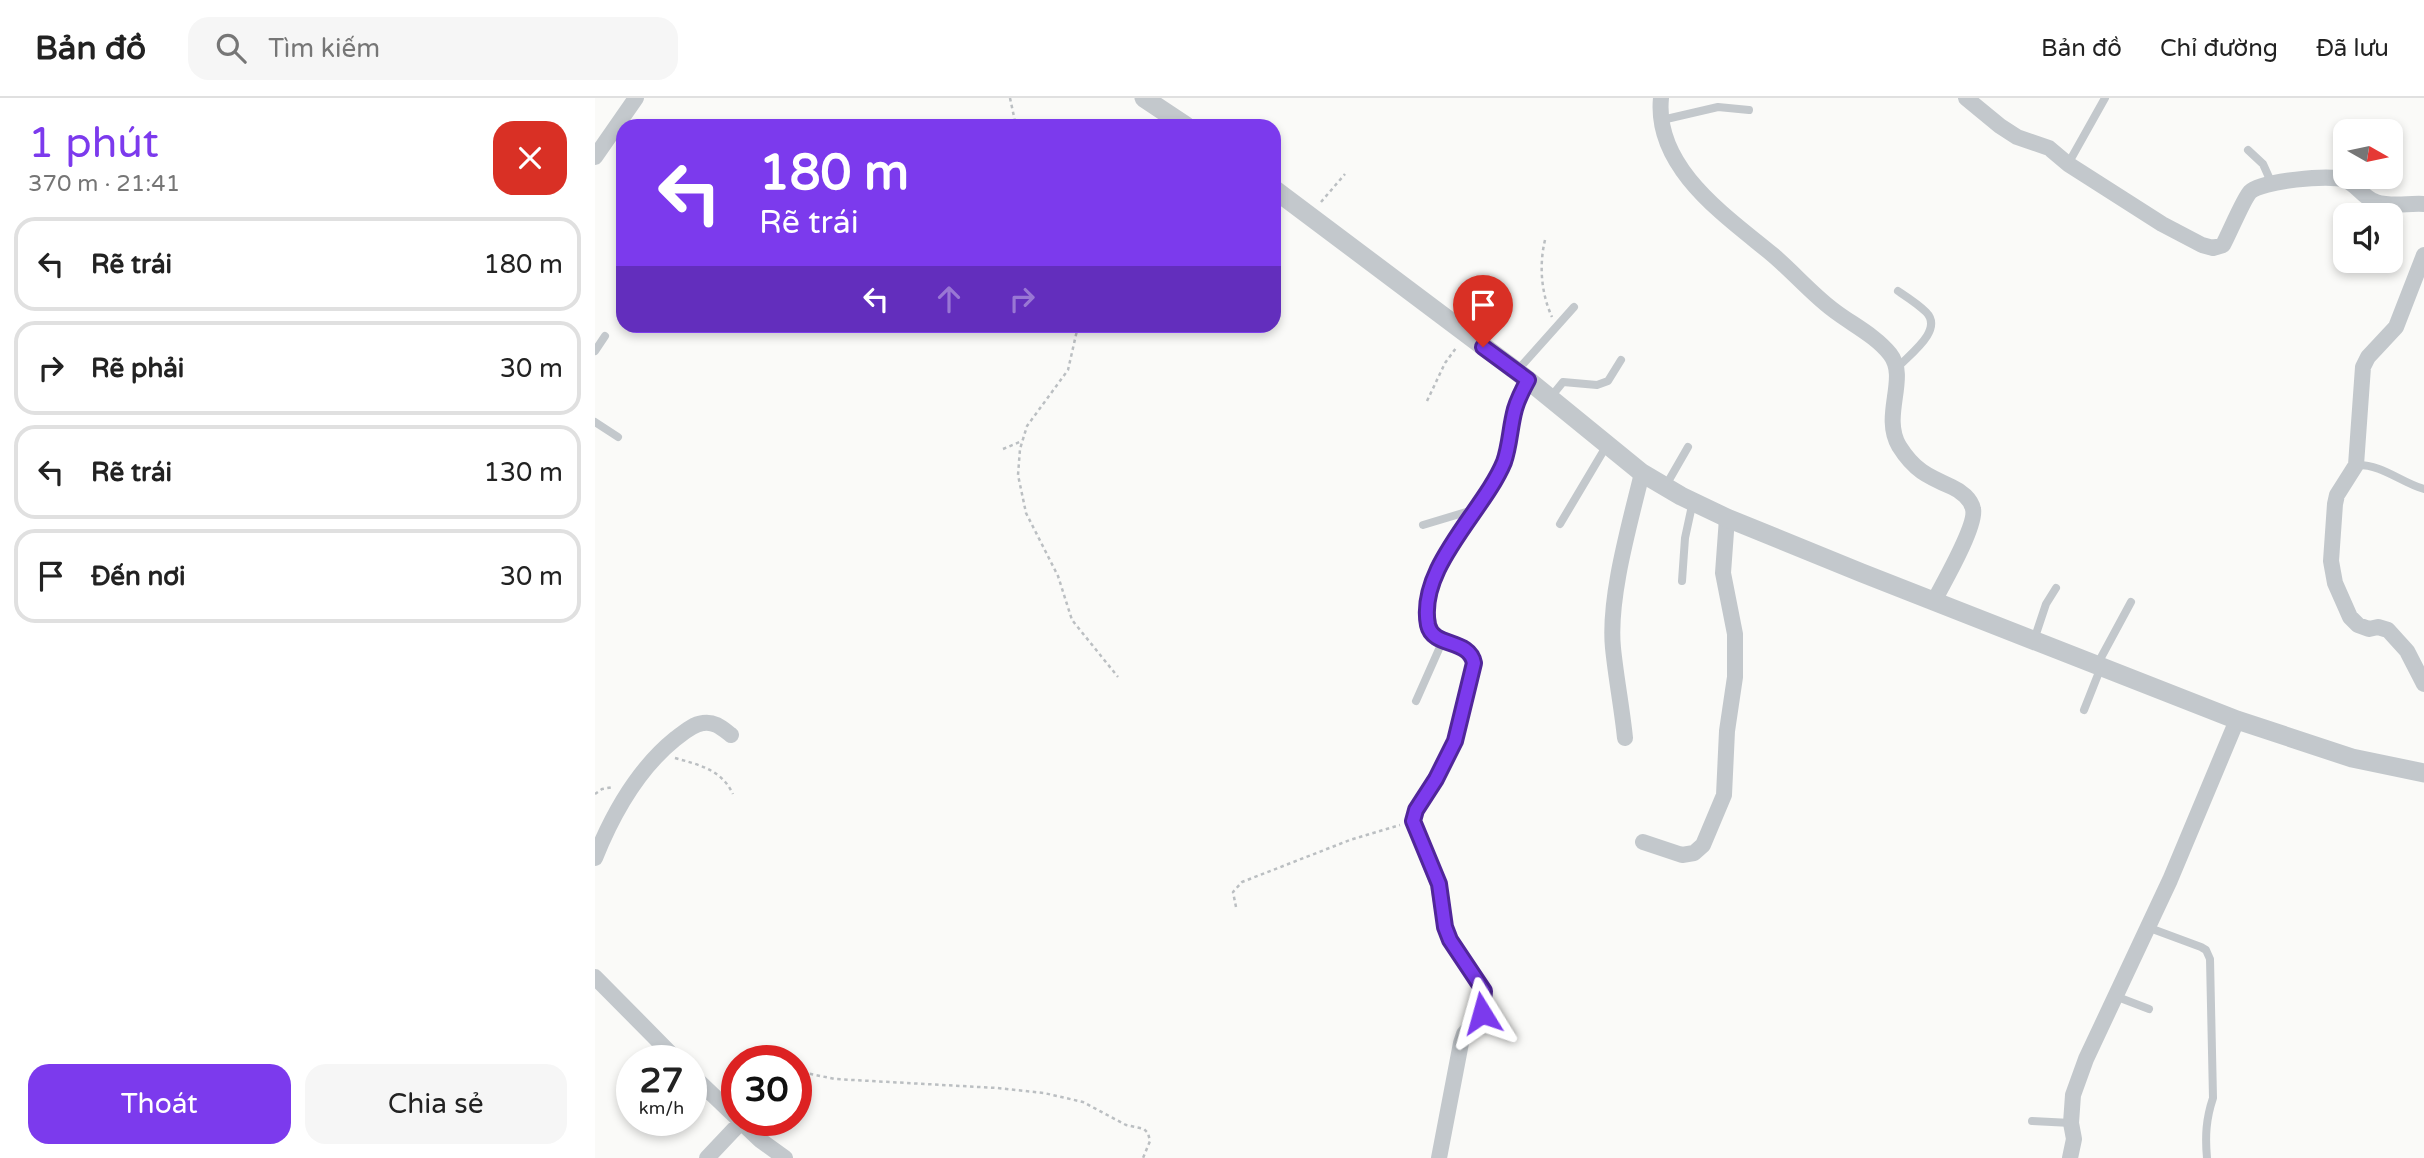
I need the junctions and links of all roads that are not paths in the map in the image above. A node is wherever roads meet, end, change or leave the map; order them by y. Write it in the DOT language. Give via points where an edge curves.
graph roads {
  1 [pos="636,98"];
  2 [pos="1144,98"];
  3 [pos="1661,98"];
  4 [pos="1966,98"];
  5 [pos="2105,98"];
  6 [pos="1749,110"];
  7 [pos="621,119"];
  8 [pos="1176,119"];
  9 [pos="1662,120"];
  10 [pos="616,127"];
  11 [pos="2248,150"];
  12 [pos="595,157"];
  13 [pos="2068,164"];
  14 [pos="2272,184"];
  15 [pos="1281,194"];
  16 [pos="2424,204"];
  17 [pos="2424,255"];
  18 [pos="1898,290"];
  19 [pos="1574,307"];
  20 [pos="605,336"];
  21 [pos="595,351"];
  22 [pos="1621,360"];
  23 [pos="1898,367"];
  24 [pos="1522,376"];
  25 [pos="1550,398"];
  26 [pos="595,422"];
  27 [pos="618,438"];
  28 [pos="1607,445"];
  29 [pos="1688,447"];
  30 [pos="2356,466"];
  31 [pos="1641,473"];
  32 [pos="1665,487"];
  33 [pos="2424,489"];
  34 [pos="1693,501"];
  35 [pos="1476,510"];
  36 [pos="1727,518"];
  37 [pos="1560,524"];
  38 [pos="1423,525"];
  39 [pos="1682,582"];
  40 [pos="2056,588"];
  41 [pos="1934,601"];
  42 [pos="2131,603"];
  43 [pos="1443,640"];
  44 [pos="2034,640"];
  45 [pos="2420,663"];
  46 [pos="2099,666"];
  47 [pos="2424,684"];
  48 [pos="1416,701"];
  49 [pos="2084,710"];
  50 [pos="2237,720"];
  51 [pos="731,736"];
  52 [pos="1625,738"];
  53 [pos="2424,773"];
  54 [pos="1643,842"];
  55 [pos="595,858"];
  56 [pos="2147,927"];
  57 [pos="595,977"];
  58 [pos="2115,996"];
  59 [pos="2150,1009"];
  60 [pos="662,1045"];
  61 [pos="707,1089"];
  62 [pos="721,1103"];
  63 [pos="2032,1121"];
  64 [pos="2071,1122"];
  65 [pos="726,1136"];
  66 [pos="756,1136"];
  67 [pos="707,1158"];
  68 [pos="785,1158"];
  69 [pos="1439,1158"];
  70 [pos="2070,1158"];
  71 [pos="2207,1158"];
  1 -- 7 [label="street"];
  2 -- 8 [label="street"];
  3 -- 9 [label="street"];
  4 -- 13 [label="street" via="2017,137 2049,148"];
  5 -- 13 [label="lane"];
  6 -- 9 [label="lane" via="1718,107"];
  9 -- 23 [label="street" via="1674,157 1714,206 1821,300 1886,349"];
  10 -- 12 [label="street"];
  11 -- 14 [label="lane" via="2263,164"];
  13 -- 14 [label="street" via="2162,224 2213,248 2223,244 2250,191"];
  14 -- 16 [label="street" via="2316,177 2344,179 2375,201"];
  15 -- 24 [label="street"];
  17 -- 30 [label="street" via="2396,327 2363,367"];
  18 -- 23 [label="lane" via="1927,313 1932,323 1930,333"];
  19 -- 24 [label="lane"];
  20 -- 21 [label="lane"];
  22 -- 25 [label="lane" via="1608,381 1597,385 1563,382"];
  23 -- 41 [label="street" via="1892,413 1897,443 1912,465 1959,490 1973,509 1969,531"];
  24 -- 25 [label="street"];
  24 -- 35 [label="street" via="1504,463"];
  25 -- 28 [label="street"];
  26 -- 27 [label="lane"];
  28 -- 31 [label="street"];
  28 -- 37 [label="lane"];
  29 -- 32 [label="lane"];
  30 -- 33 [label="lane" via="2380,468"];
  30 -- 45 [label="street" via="2335,504 2331,561 2335,583 2358,625 2388,630"];
  31 -- 32 [label="street"];
  31 -- 52 [label="street" via="1613,619"];
  32 -- 34 [label="street"];
  34 -- 36 [label="street"];
  34 -- 39 [label="lane"];
  35 -- 38 [label="lane"];
  35 -- 43 [label="street" via="1438,570 1430,594 1429,628"];
  36 -- 41 [label="street"];
  36 -- 54 [label="street" via="1723,573 1735,634 1735,677 1724,795 1703,845 1694,853 1682,855"];
  40 -- 44 [label="lane"];
  41 -- 44 [label="street"];
  42 -- 46 [label="lane"];
  43 -- 48 [label="lane"];
  43 -- 69 [label="street" via="1465,648 1474,663 1455,741 1413,821 1439,884 1450,940 1484,991 1482,1013 1461,1043"];
  44 -- 46 [label="street"];
  45 -- 47 [label="street"];
  46 -- 49 [label="lane"];
  46 -- 50 [label="street"];
  50 -- 53 [label="street" via="2352,758"];
  50 -- 56 [label="street"];
  51 -- 55 [label="street" via="714,724 702,723 684,731 658,753 638,776"];
  56 -- 58 [label="street"];
  56 -- 71 [label="lane" via="2201,947 2210,959 2213,1098 2206,1119"];
  57 -- 60 [label="street"];
  58 -- 59 [label="lane"];
  58 -- 64 [label="street" via="2073,1095"];
  61 -- 62 [label="street"];
  63 -- 64 [label="lane"];
  64 -- 70 [label="street"];
  65 -- 67 [label="street"];
  66 -- 68 [label="street"];
}
